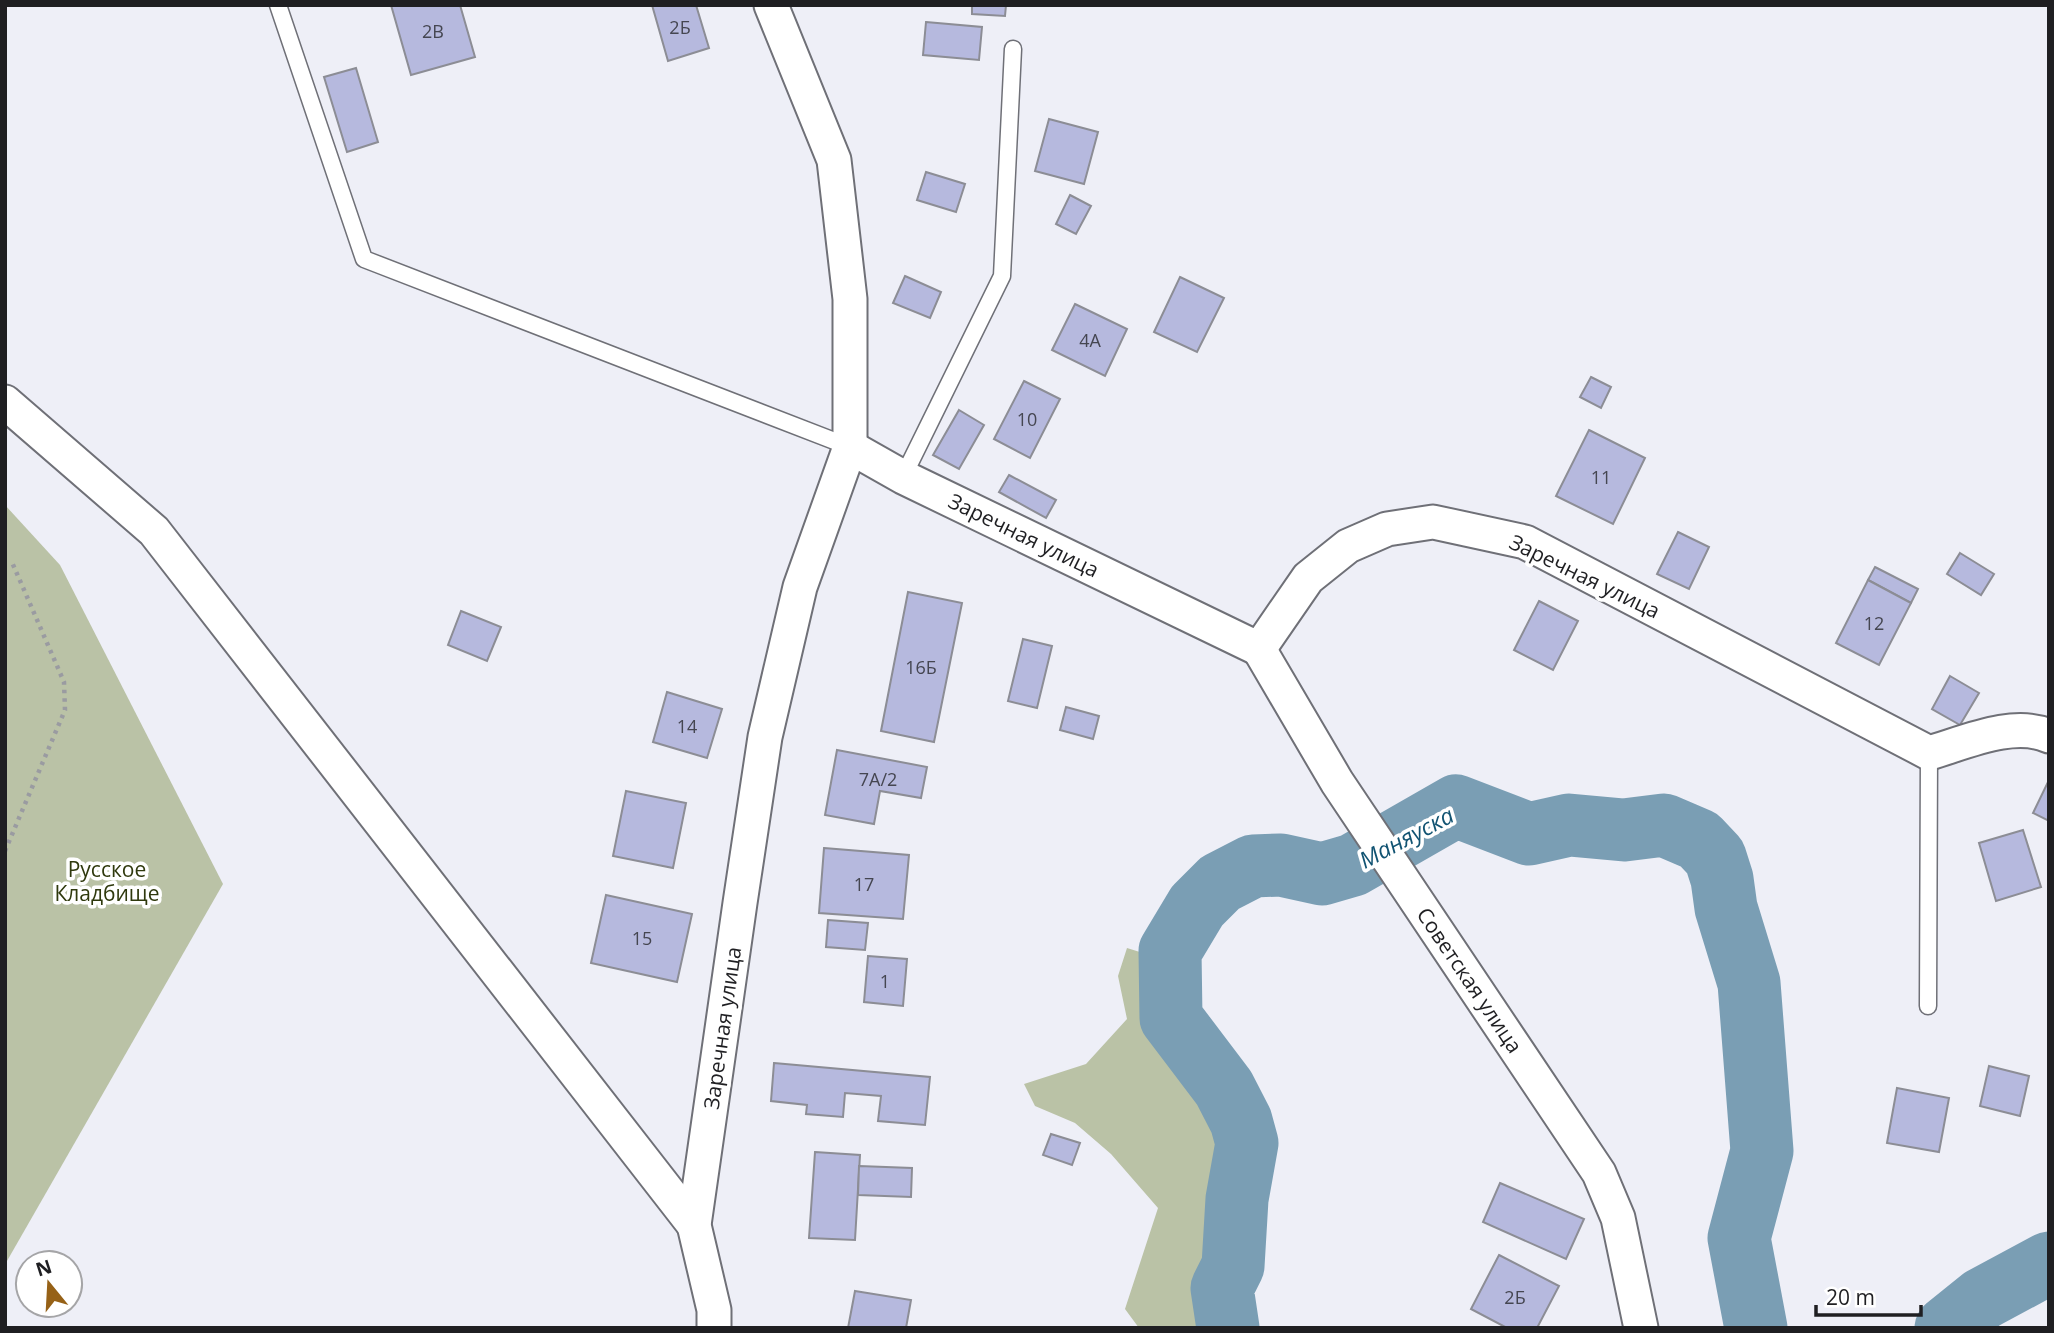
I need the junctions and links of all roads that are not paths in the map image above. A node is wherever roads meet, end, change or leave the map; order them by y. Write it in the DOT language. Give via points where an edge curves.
graph roads {
  1 [pos="278,5"];
  2 [pos="771,5"];
  3 [pos="1013,48"];
  4 [pos="5,402"];
  5 [pos="850,447"];
  6 [pos="903,477"];
  7 [pos="1259,649"];
  8 [pos="2049,736"];
  9 [pos="1929,753"];
  10 [pos="1928,1006"];
  11 [pos="694,1225"];
  12 [pos="714,1328"];
  13 [pos="1641,1328"];
  1 -- 5 [label="lane" via="364,259"];
  2 -- 5 [label="street, Заречная улица" via="834,160 850,299"];
  3 -- 6 [label="lane" via="1002,276"];
  4 -- 11 [label="street" via="154,531"];
  5 -- 6 [label="street, Заречная улица"];
  5 -- 11 [label="street, Заречная улица" via="800,587 765,737"];
  6 -- 7 [label="street, Заречная улица"];
  7 -- 9 [label="street, Заречная улица" via="1308,578 1348,546 1387,529 1433,522 1525,542"];
  7 -- 13 [label="street, Советская улица" via="1337,782 1599,1173 1618,1218"];
  8 -- 9 [label="street" via="2010,731"];
  9 -- 10 [label="lane"];
  11 -- 12 [label="street, Заречная улица"];
}
